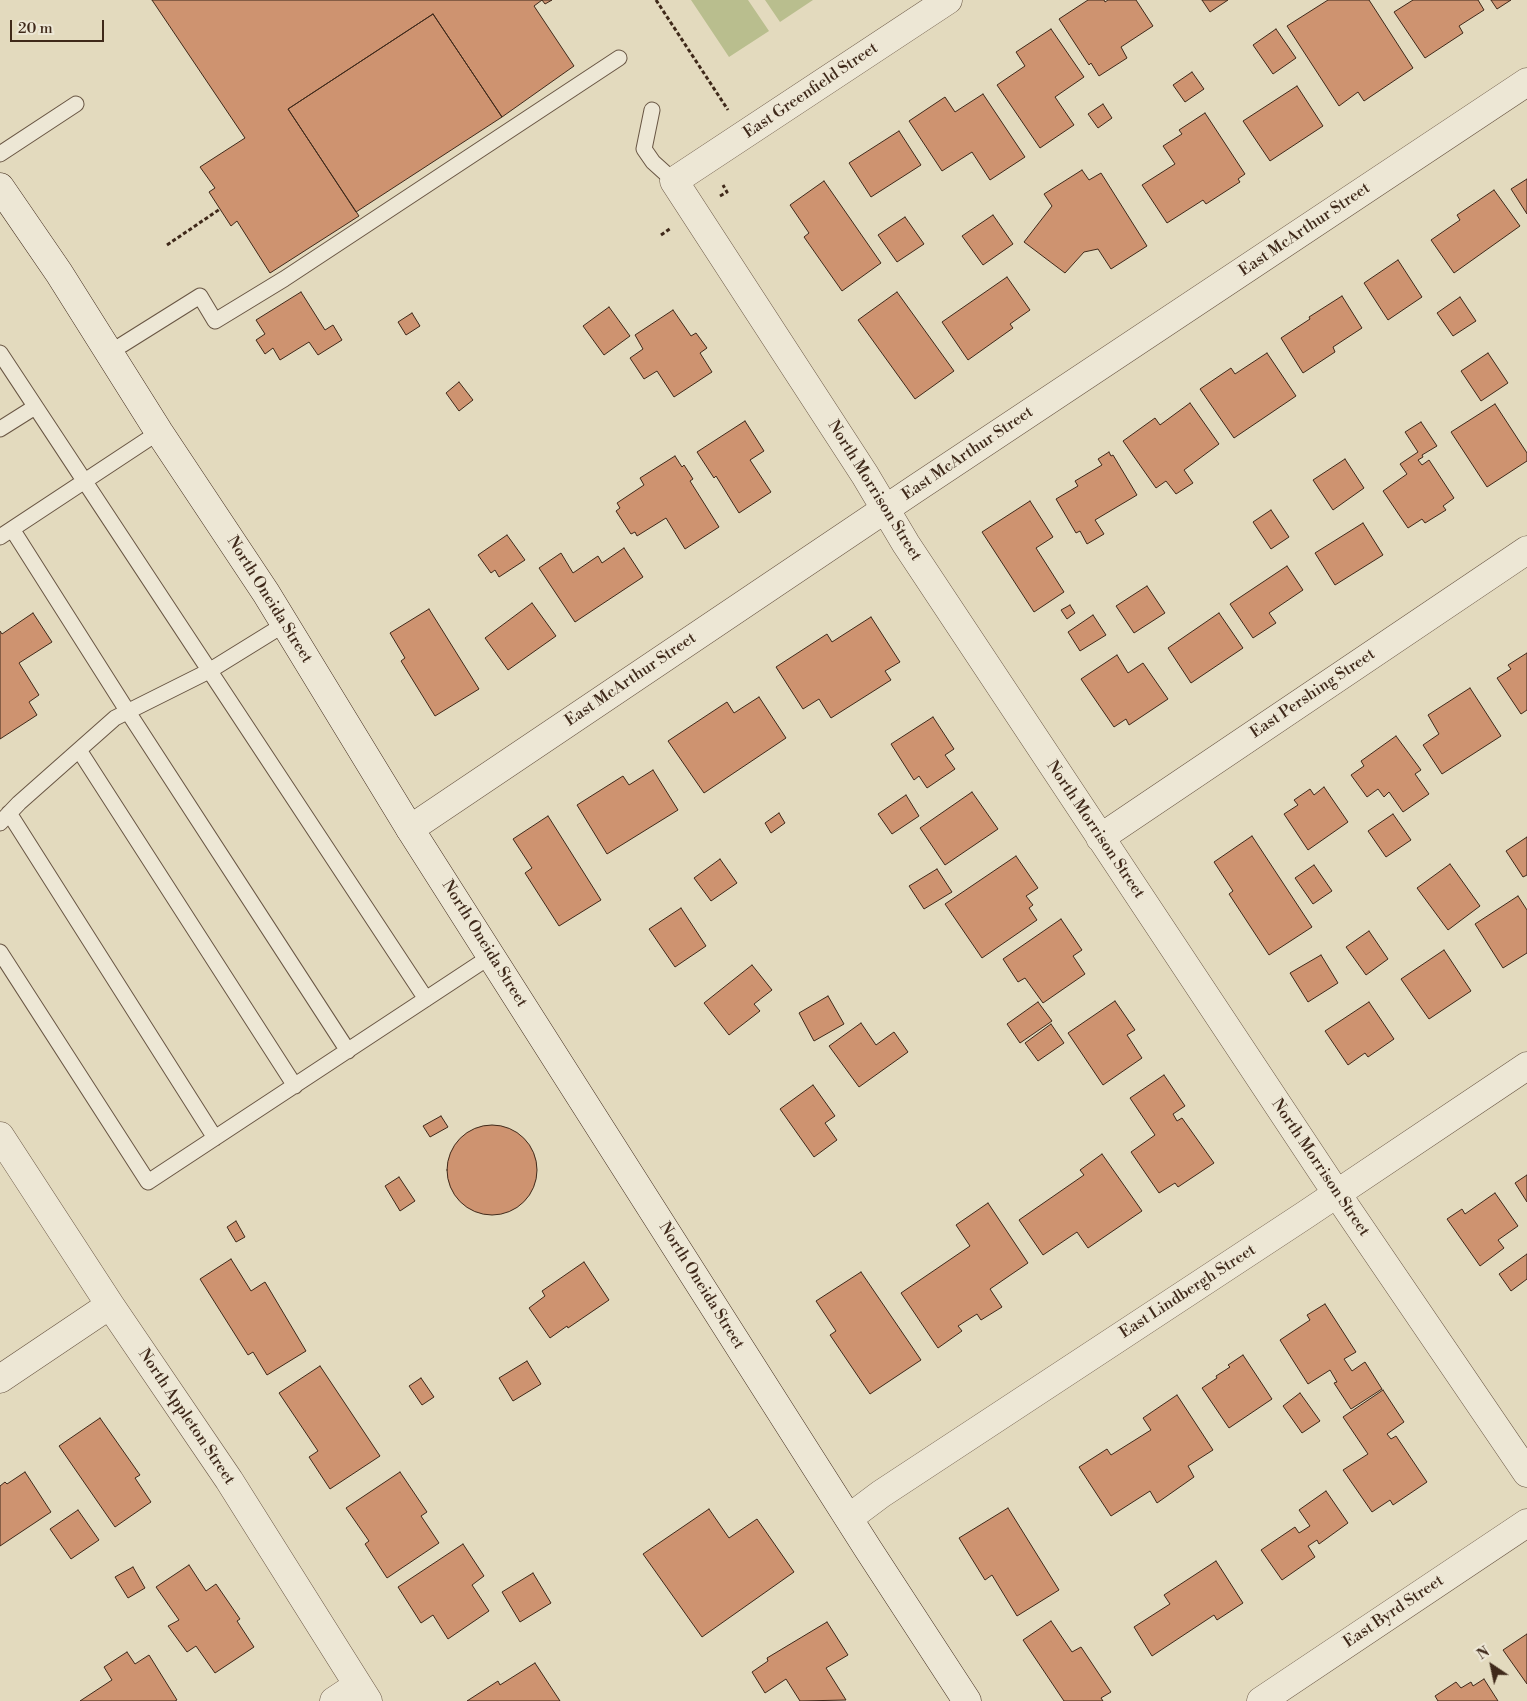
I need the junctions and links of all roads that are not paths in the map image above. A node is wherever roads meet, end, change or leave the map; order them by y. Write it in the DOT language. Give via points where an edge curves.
graph roads {
  1 [pos="948,0"];
  2 [pos="619,58"];
  3 [pos="1527,82"];
  4 [pos="76,104"];
  5 [pos="652,110"];
  6 [pos="0,154"];
  7 [pos="674,181"];
  8 [pos="0,187"];
  9 [pos="0,353"];
  10 [pos="109,353"];
  11 [pos="35,407"];
  12 [pos="0,429"];
  13 [pos="159,432"];
  14 [pos="84,481"];
  15 [pos="886,509"];
  16 [pos="6,533"];
  17 [pos="1527,550"];
  18 [pos="285,624"];
  19 [pos="209,671"];
  20 [pos="128,712"];
  21 [pos="79,750"];
  22 [pos="5,818"];
  23 [pos="410,829"];
  24 [pos="1100,838"];
  25 [pos="0,952"];
  26 [pos="491,956"];
  27 [pos="426,999"];
  28 [pos="348,1050"];
  29 [pos="1527,1066"];
  30 [pos="295,1086"];
  31 [pos="0,1136"];
  32 [pos="216,1138"];
  33 [pos="1337,1194"];
  34 [pos="110,1305"];
  35 [pos="0,1379"];
  36 [pos="1527,1473"];
  37 [pos="849,1518"];
  38 [pos="1527,1523"];
  39 [pos="363,1693"];
  40 [pos="334,1701"];
  41 [pos="968,1701"];
  42 [pos="1261,1701"];
  1 -- 7 [label="street, East Greenfield Street"];
  2 -- 10 [label="lane" via="215,321 200,296"];
  3 -- 15 [label="street, East McArthur Street"];
  4 -- 6 [label="lane"];
  5 -- 7 [label="lane" via="644,149"];
  7 -- 15 [label="street, North Morrison Street"];
  8 -- 10 [label="street, North Oneida Street"];
  9 -- 11 [label="lane"];
  10 -- 13 [label="street, North Oneida Street"];
  11 -- 12 [label="lane"];
  11 -- 14 [label="lane"];
  13 -- 14 [label="lane"];
  13 -- 18 [label="street, North Oneida Street"];
  14 -- 16 [label="lane"];
  14 -- 19 [label="lane"];
  15 -- 23 [label="street, East McArthur Street"];
  15 -- 24 [label="street, North Morrison Street"];
  16 -- 20 [label="lane"];
  17 -- 24 [label="street, East Pershing Street"];
  18 -- 19 [label="lane"];
  18 -- 23 [label="street, North Oneida Street"];
  19 -- 20 [label="lane"];
  19 -- 27 [label="lane"];
  20 -- 21 [label="lane" via="115,718"];
  20 -- 28 [label="lane"];
  21 -- 22 [label="lane"];
  21 -- 30 [label="lane"];
  22 -- 32 [label="lane"];
  23 -- 26 [label="street, North Oneida Street"];
  24 -- 33 [label="street, North Morrison Street"];
  25 -- 32 [label="lane" via="148,1182"];
  26 -- 27 [label="lane"];
  26 -- 37 [label="street, North Oneida Street"];
  27 -- 28 [label="lane"];
  28 -- 30 [label="lane"];
  29 -- 33 [label="street, East Lindbergh Street"];
  30 -- 32 [label="lane"];
  31 -- 34 [label="street, North Appleton Street"];
  33 -- 36 [label="street, North Morrison Street"];
  33 -- 37 [label="street, East Lindbergh Street"];
  34 -- 35 [label="street"];
  34 -- 39 [label="street, North Appleton Street" via="229,1480"];
  37 -- 41 [label="street, North Oneida Street"];
  38 -- 42 [label="street, East Byrd Street"];
  39 -- 40 [label="street"];
}
